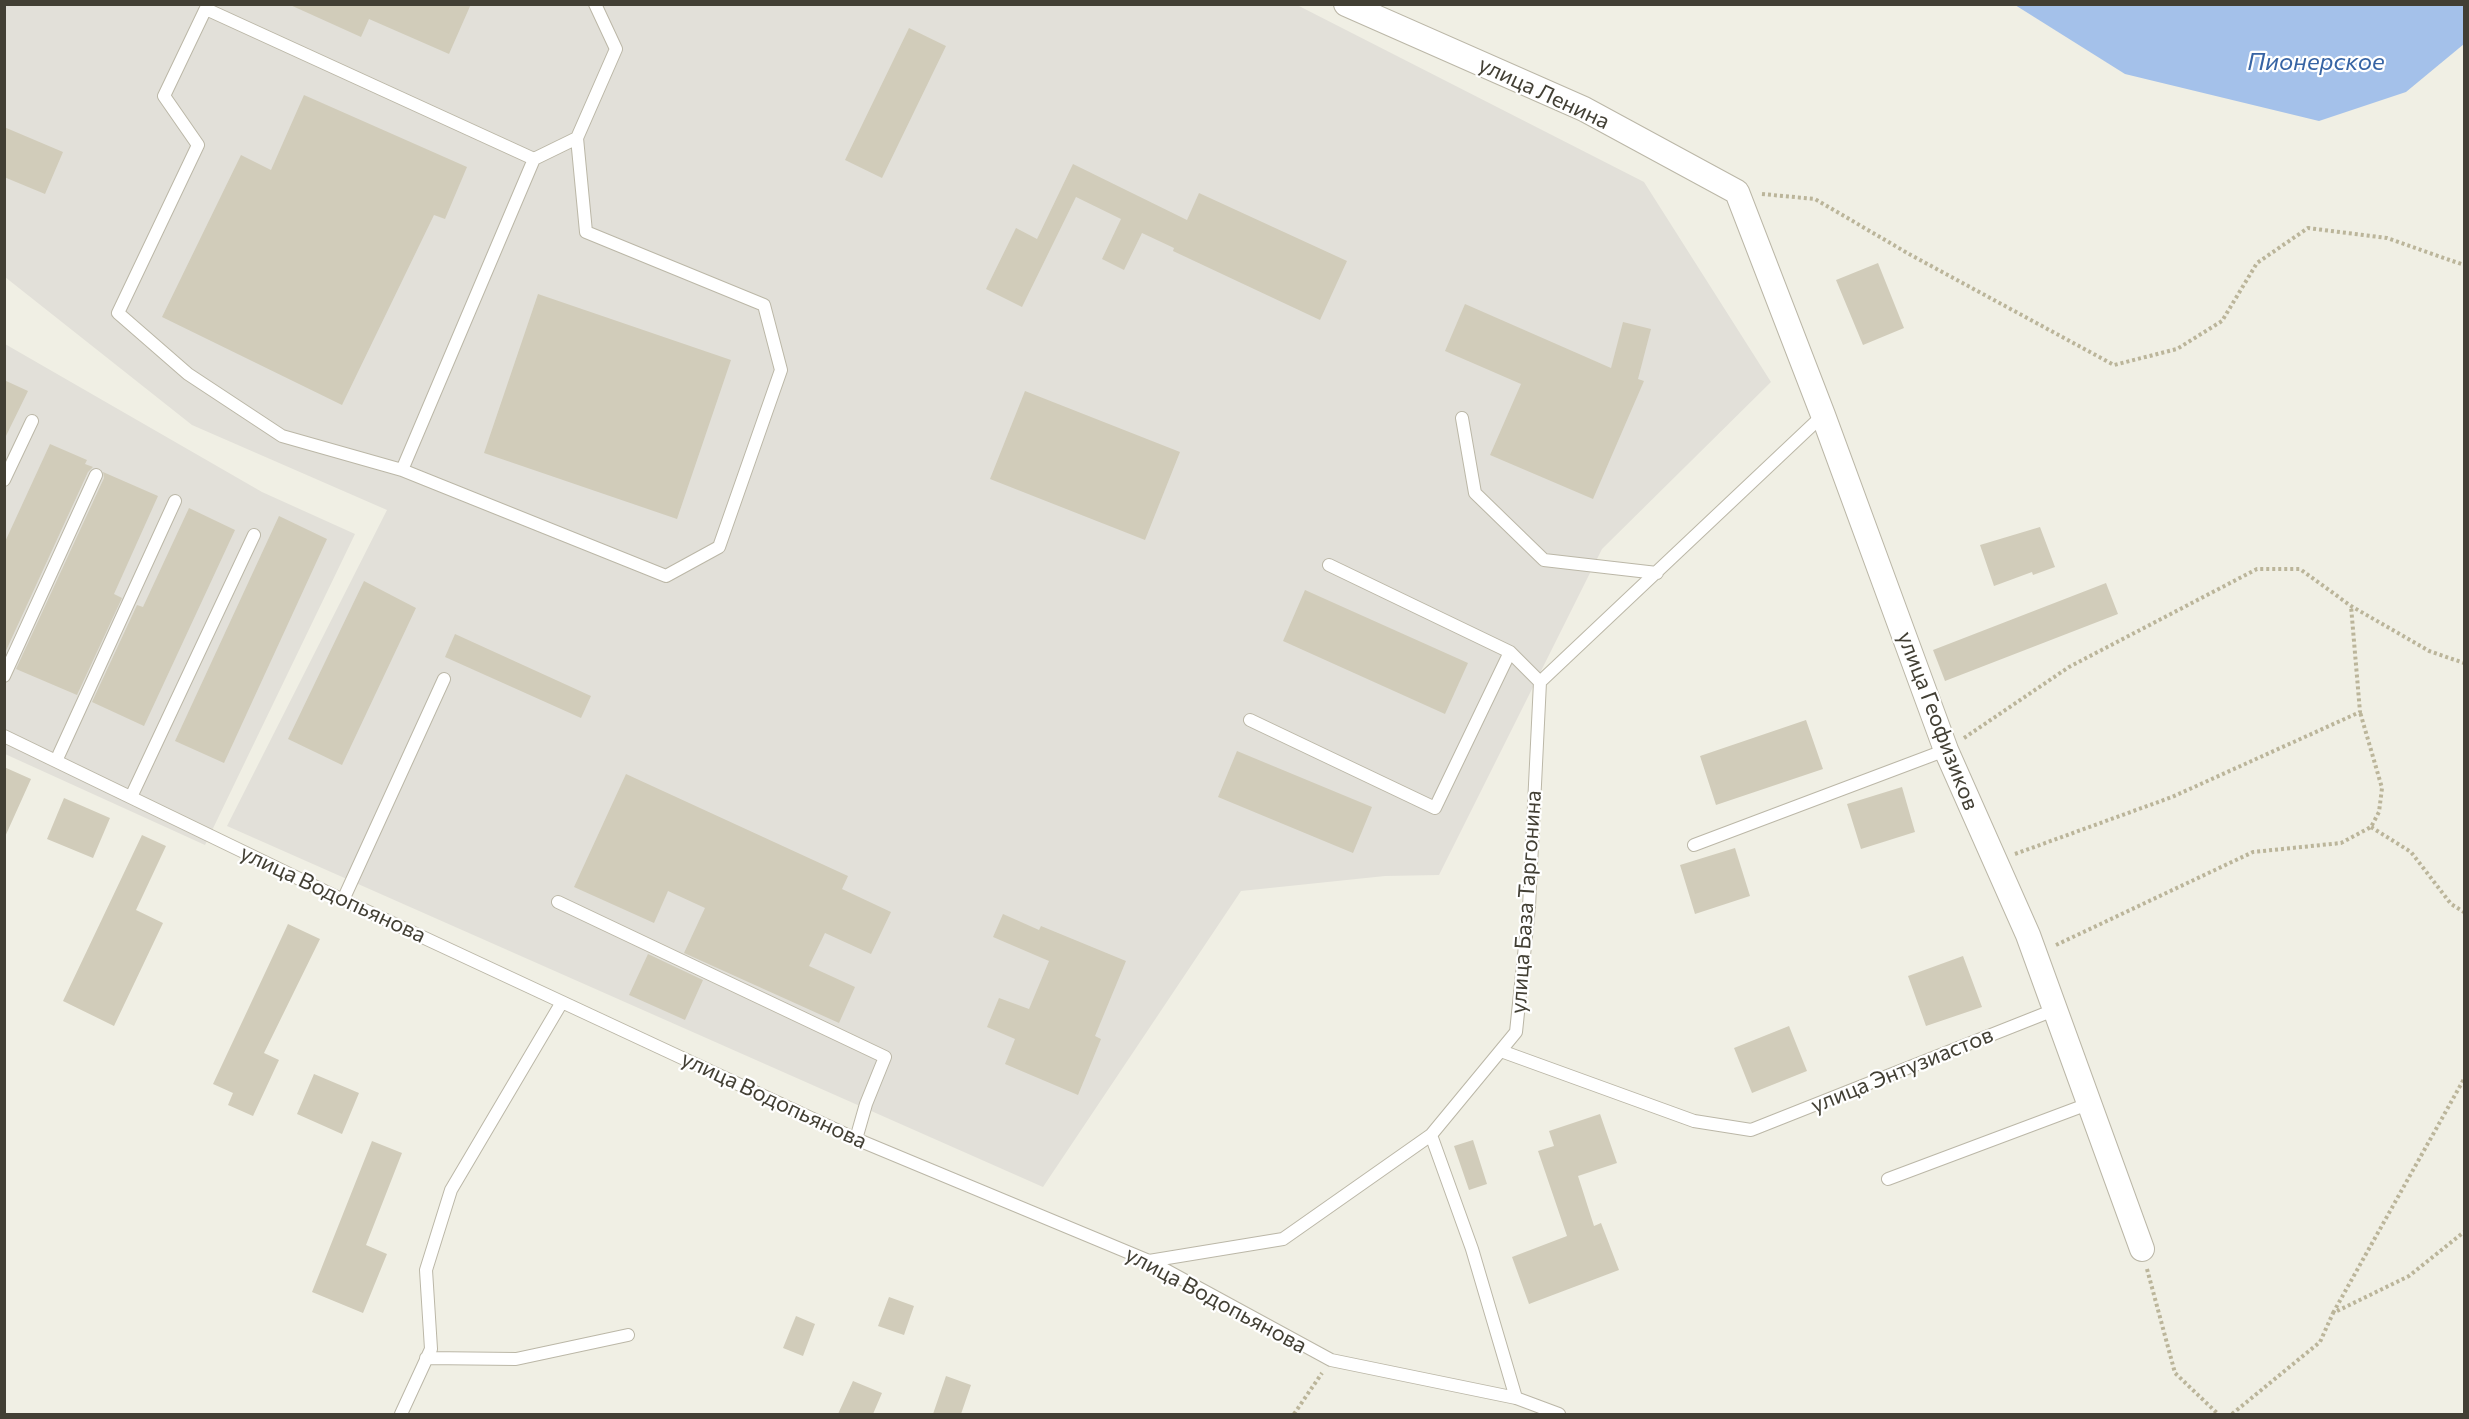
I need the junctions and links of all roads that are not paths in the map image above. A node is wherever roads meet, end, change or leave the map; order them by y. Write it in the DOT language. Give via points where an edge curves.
graph roads {
  1 [pos="595,4"];
  2 [pos="1346,4"];
  3 [pos="207,7"];
  4 [pos="577,138"];
  5 [pos="534,159"];
  6 [pos="1737,192"];
  7 [pos="1823,415"];
  8 [pos="1462,418"];
  9 [pos="32,421"];
  10 [pos="402,470"];
  11 [pos="96,475"];
  12 [pos="4,480"];
  13 [pos="174,501"];
  14 [pos="254,535"];
  15 [pos="1329,565"];
  16 [pos="1657,573"];
  17 [pos="1509,652"];
  18 [pos="4,676"];
  19 [pos="444,679"];
  20 [pos="1540,682"];
  21 [pos="1250,720"];
  22 [pos="4,736"];
  23 [pos="1946,750"];
  24 [pos="56,761"];
  25 [pos="131,797"];
  26 [pos="1694,844"];
  27 [pos="343,900"];
  28 [pos="558,902"];
  29 [pos="562,1002"];
  30 [pos="2054,1010"];
  31 [pos="1501,1051"];
  32 [pos="2088,1104"];
  33 [pos="1431,1136"];
  34 [pos="856,1139"];
  35 [pos="1888,1179"];
  36 [pos="2142,1249"];
  37 [pos="1149,1261"];
  38 [pos="627,1335"];
  39 [pos="426,1358"];
  40 [pos="1516,1398"];
  41 [pos="401,1414"];
  42 [pos="1559,1414"];
  1 -- 4 [label="lane" via="616,49"];
  2 -- 6 [label="street, улица Ленина" via="1584,109"];
  3 -- 5 [label="lane"];
  3 -- 10 [label="lane" via="164,96 198,145 118,313 188,374 282,436"];
  4 -- 5 [label="lane"];
  4 -- 10 [label="lane" via="586,232 764,305 781,370 719,547 666,576"];
  5 -- 10 [label="lane"];
  6 -- 7 [label="street, улица Геофизиков"];
  7 -- 16 [label="lane"];
  7 -- 23 [label="street, улица Геофизиков"];
  8 -- 16 [label="lane" via="1475,493 1544,560"];
  9 -- 12 [label="lane"];
  11 -- 18 [label="lane"];
  13 -- 24 [label="lane"];
  14 -- 25 [label="lane"];
  15 -- 17 [label="lane"];
  16 -- 20 [label="lane"];
  17 -- 20 [label="lane"];
  17 -- 21 [label="lane" via="1435,808"];
  19 -- 27 [label="lane"];
  20 -- 31 [label="lane, улица База Таргонина" via="1529,907 1516,1032"];
  22 -- 24 [label="lane, улица Водопьянова"];
  23 -- 26 [label="lane"];
  23 -- 30 [label="street, улица Геофизиков" via="2035,955"];
  24 -- 25 [label="lane, улица Водопьянова"];
  25 -- 27 [label="lane, улица Водопьянова"];
  27 -- 29 [label="lane, улица Водопьянова"];
  28 -- 34 [label="lane" via="885,1057"];
  29 -- 34 [label="lane, улица Водопьянова"];
  29 -- 39 [label="lane" via="451,1190 426,1270 430,1349"];
  30 -- 31 [label="lane, улица Энтузиастов" via="1751,1130 1694,1121"];
  30 -- 32 [label="street, улица Геофизиков"];
  31 -- 33 [label="lane, улица База Таргонина"];
  32 -- 35 [label="lane"];
  32 -- 36 [label="street, улица Геофизиков"];
  33 -- 37 [label="lane, улица База Таргонина" via="1283,1239"];
  33 -- 40 [label="lane" via="1472,1249"];
  34 -- 37 [label="lane, улица Водопьянова"];
  37 -- 40 [label="lane, улица Водопьянова" via="1331,1360"];
  38 -- 39 [label="lane" via="516,1359"];
  39 -- 41 [label="lane"];
  40 -- 42 [label="lane, улица Водопьянова"];
}
